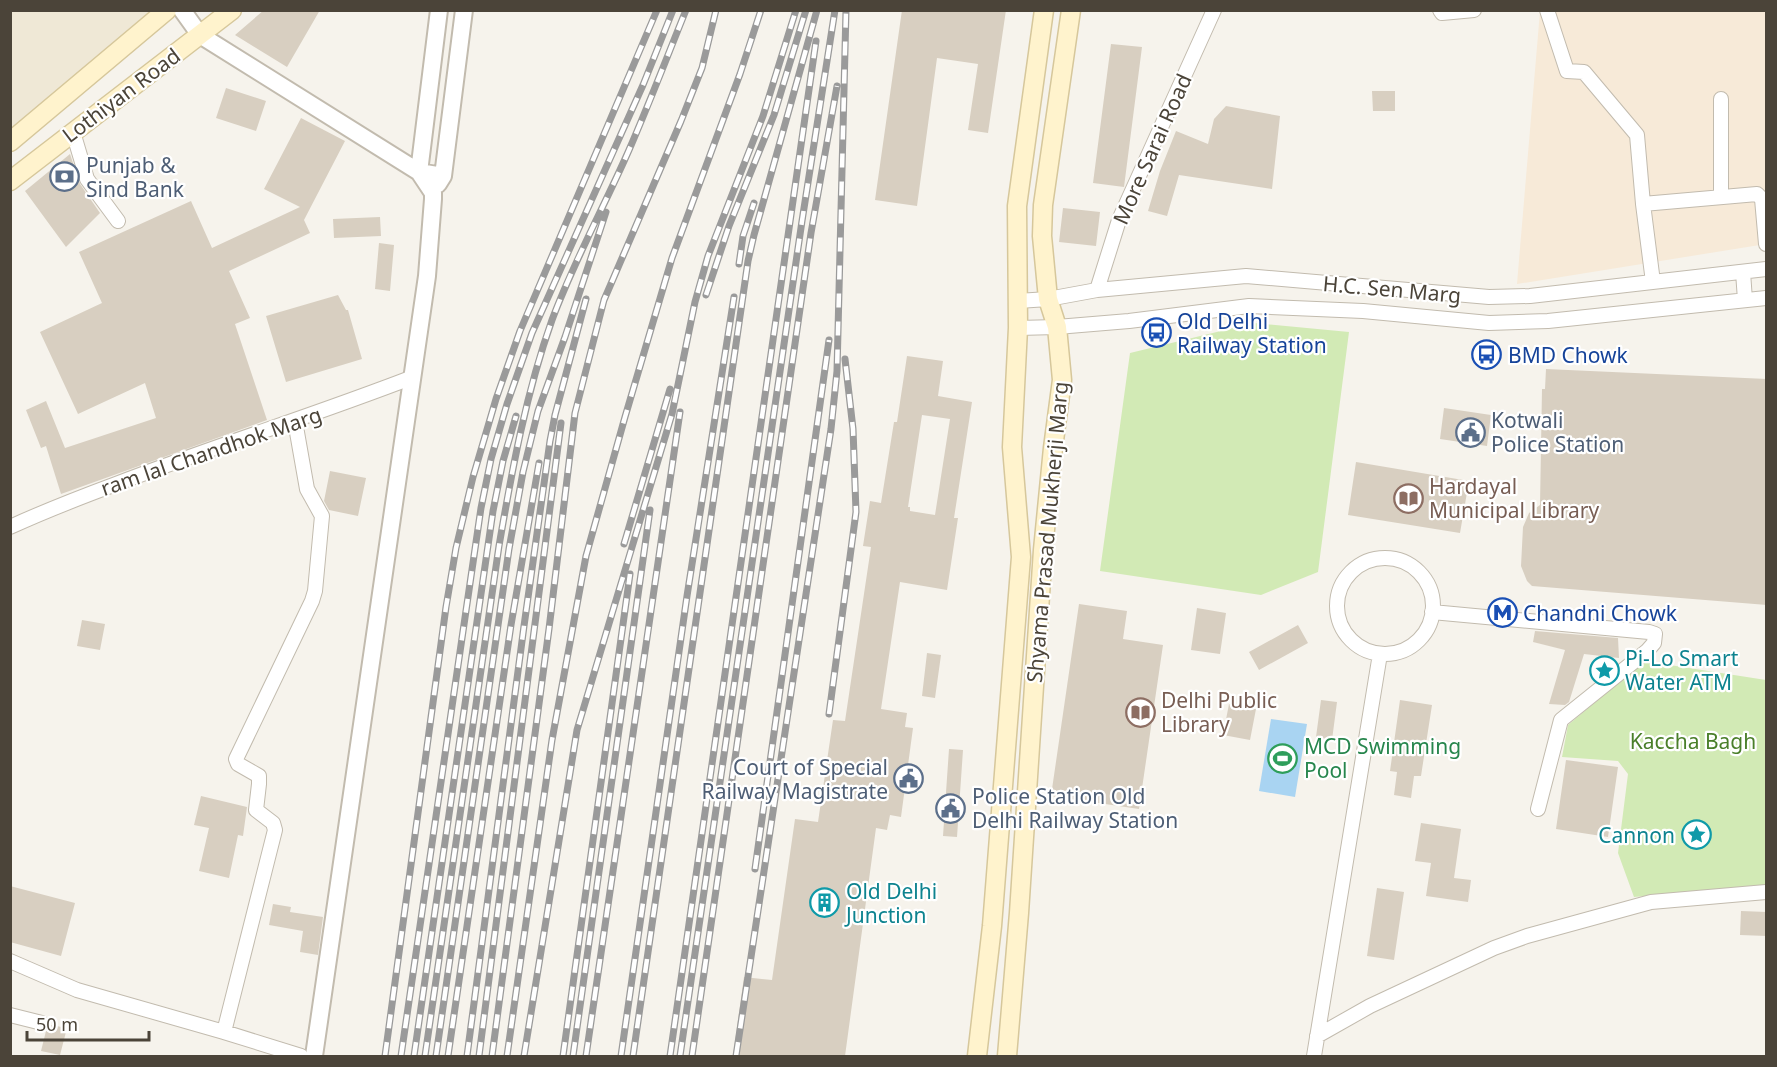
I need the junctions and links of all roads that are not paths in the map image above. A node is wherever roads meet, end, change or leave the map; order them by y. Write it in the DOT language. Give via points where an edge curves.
graph roads {
  1 [pos="167,10"];
  2 [pos="182,10"];
  3 [pos="232,10"];
  4 [pos="439,10"];
  5 [pos="464,10"];
  6 [pos="1044,10"];
  7 [pos="1071,10"];
  8 [pos="1214,10"];
  9 [pos="1440,10"];
  10 [pos="1474,10"];
  11 [pos="1547,10"];
  12 [pos="200,35"];
  13 [pos="1721,99"];
  14 [pos="73,132"];
  15 [pos="10,142"];
  16 [pos="419,172"];
  17 [pos="443,177"];
  18 [pos="10,181"];
  19 [pos="433,193"];
  20 [pos="1721,197"];
  21 [pos="1642,204"];
  22 [pos="118,221"];
  23 [pos="1767,244"];
  24 [pos="1767,269"];
  25 [pos="1743,272"];
  26 [pos="1653,282"];
  27 [pos="1096,290"];
  28 [pos="1767,298"];
  29 [pos="1048,299"];
  30 [pos="1745,300"];
  31 [pos="1018,301"];
  32 [pos="1057,327"];
  33 [pos="1018,328"];
  34 [pos="413,377"];
  35 [pos="295,421"];
  36 [pos="10,527"];
  37 [pos="1432,612"];
  38 [pos="1380,654"];
  39 [pos="1538,809"];
  40 [pos="1767,892"];
  41 [pos="10,961"];
  42 [pos="10,1015"];
  43 [pos="42,1023"];
  44 [pos="224,1032"];
  45 [pos="1317,1036"];
  46 [pos="301,1056"];
  47 [pos="314,1056"];
  48 [pos="977,1056"];
  49 [pos="1007,1056"];
  50 [pos="1314,1056"];
  1 -- 15 [label="main road, Lothiyan Road"];
  2 -- 12 [label="street"];
  3 -- 12 [label="main road, Lothiyan Road"];
  4 -- 16 [label="street"];
  5 -- 17 [label="street"];
  6 -- 31 [label="main road, Shyama Prasad Mukherji Marg" via="1017,206"];
  7 -- 29 [label="main road, Shyama Prasad Mukherji Marg" via="1043,205"];
  8 -- 27 [label="street, More Sarai Road" via="1119,220"];
  9 -- 10 [label="street"];
  11 -- 21 [label="street" via="1567,71 1584,72 1637,135"];
  12 -- 14 [label="main road, Lothiyan Road"];
  12 -- 16 [label="street"];
  13 -- 20 [label="street"];
  14 -- 18 [label="main road, Lothiyan Road"];
  14 -- 22 [label="street" via="87,179"];
  16 -- 17 [label="street"];
  16 -- 19 [label="street"];
  17 -- 19 [label="street"];
  19 -- 34 [label="street" via="427,276"];
  20 -- 21 [label="street"];
  20 -- 23 [label="street" via="1760,196"];
  21 -- 26 [label="street"];
  24 -- 25 [label="street, H.C. Sen Marg"];
  25 -- 26 [label="street, H.C. Sen Marg"];
  25 -- 30 [label="street"];
  26 -- 27 [label="street, H.C. Sen Marg" via="1489,297 1246,276"];
  27 -- 29 [label="street, H.C. Sen Marg"];
  28 -- 30 [label="street, H.C. Sen Marg"];
  29 -- 31 [label="street, H.C. Sen Marg"];
  29 -- 32 [label="main road, Shyama Prasad Mukherji Marg"];
  30 -- 32 [label="street, H.C. Sen Marg" via="1548,321 1489,323 1363,311 1249,306"];
  31 -- 33 [label="main road, Shyama Prasad Mukherji Marg"];
  32 -- 33 [label="street, H.C. Sen Marg"];
  32 -- 49 [label="main road, Shyama Prasad Mukherji Marg" via="1062,380 1043,550"];
  33 -- 48 [label="main road, Shyama Prasad Mukherji Marg" via="1012,447 1021,557 992,926"];
  34 -- 35 [label="street, ram lal Chandhok Marg"];
  34 -- 47 [label="street"];
  35 -- 36 [label="street, ram lal Chandhok Marg" via="182,458"];
  35 -- 44 [label="street" via="307,489 322,516 316,581 312,601 236,759 259,776 256,810 273,823 275,830"];
  37 -- 38 [label="street" via="1420,639 1395,653"];
  37 -- 38 [label="street" via="1427,584 1405,562 1389,558 1357,567 1338,594 1341,626 1364,650"];
  37 -- 39 [label="street" via="1655,634 1647,651 1561,720"];
  38 -- 45 [label="street"];
  40 -- 45 [label="street" via="1650,902 1527,936 1370,1006"];
  41 -- 44 [label="street" via="77,990"];
  42 -- 43 [label="street"];
  44 -- 46 [label="street"];
  45 -- 50 [label="street"];
}
